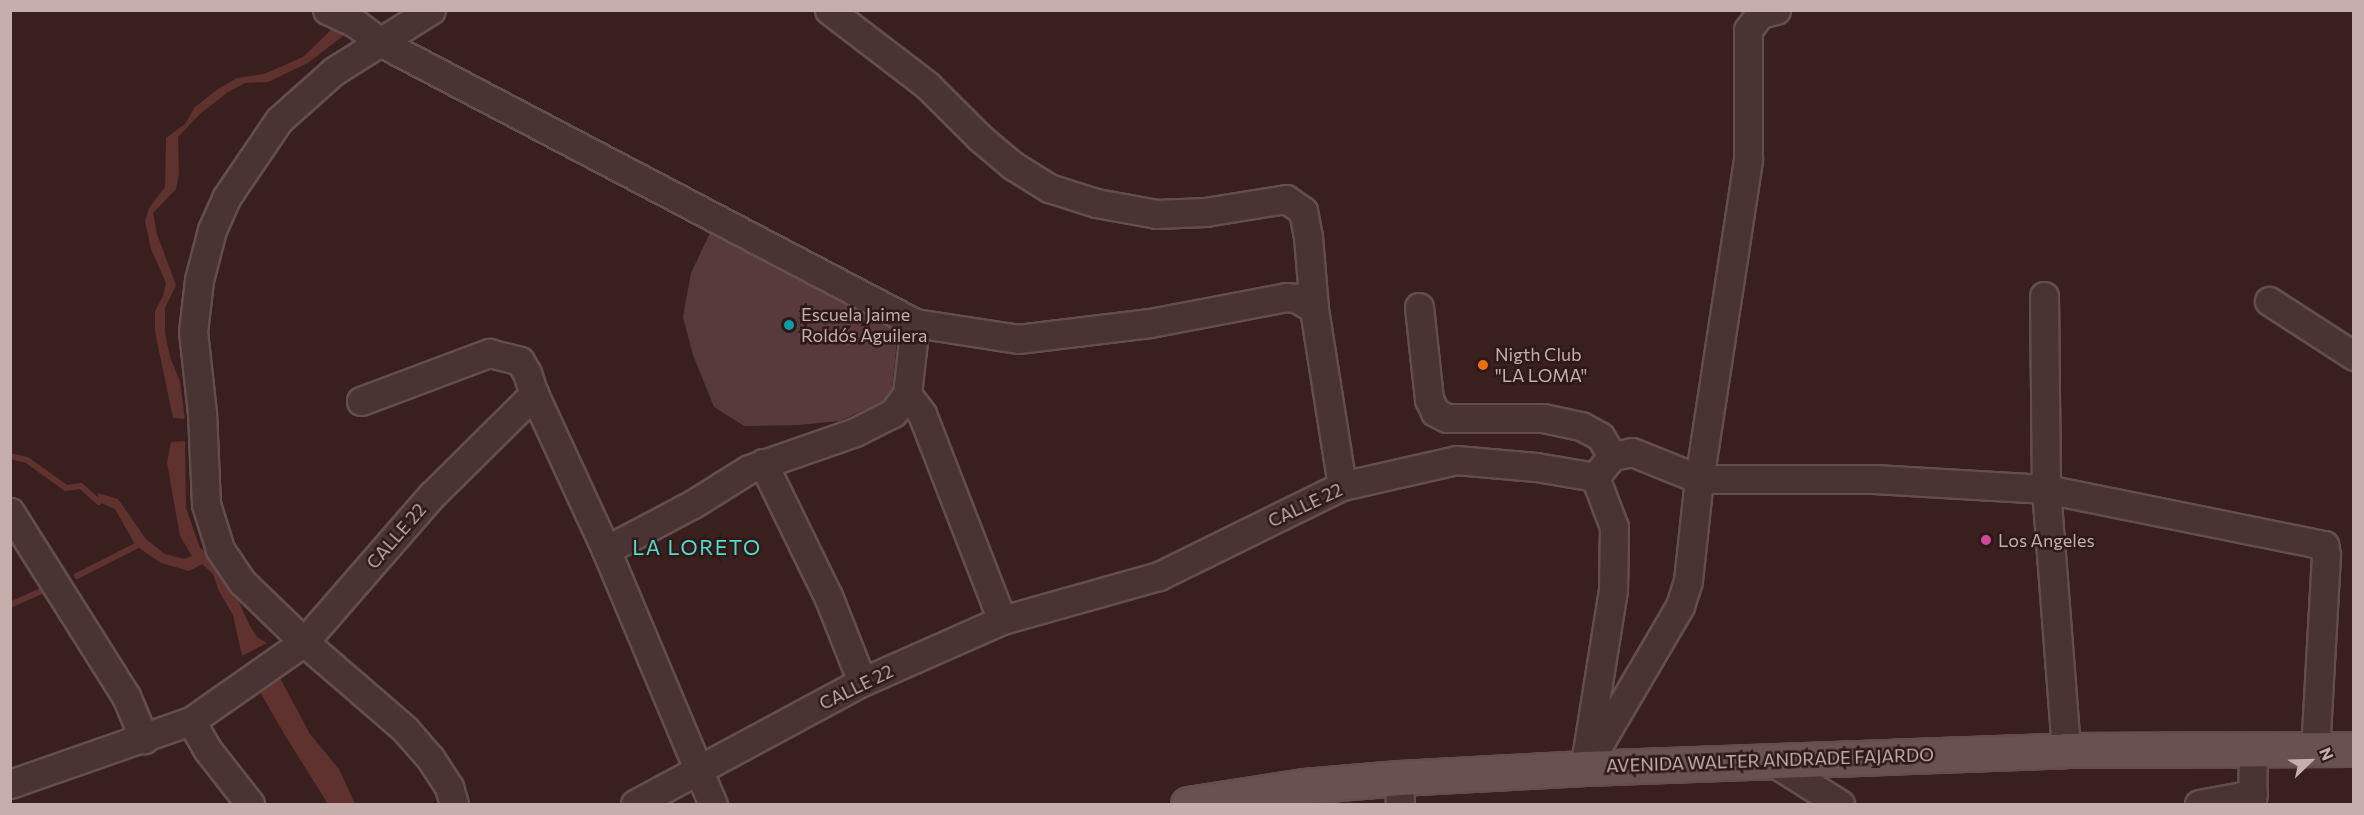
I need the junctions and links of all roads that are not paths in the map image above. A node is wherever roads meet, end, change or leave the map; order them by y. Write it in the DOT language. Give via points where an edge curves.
graph roads {
  1 [pos="327,10"];
  2 [pos="431,10"];
  3 [pos="830,10"];
  4 [pos="1776,10"];
  5 [pos="1743,20"];
  6 [pos="380,42"];
  7 [pos="2044,296"];
  8 [pos="2270,302"];
  9 [pos="1419,307"];
  10 [pos="1314,309"];
  11 [pos="915,323"];
  12 [pos="2354,356"];
  13 [pos="534,394"];
  14 [pos="907,394"];
  15 [pos="361,401"];
  16 [pos="1612,456"];
  17 [pos="763,463"];
  18 [pos="1595,477"];
  19 [pos="1699,479"];
  20 [pos="1342,486"];
  21 [pos="2046,489"];
  22 [pos="10,512"];
  23 [pos="606,550"];
  24 [pos="1002,620"];
  25 [pos="304,642"];
  26 [pos="862,682"];
  27 [pos="191,721"];
  28 [pos="144,739"];
  29 [pos="2354,749"];
  30 [pos="2066,750"];
  31 [pos="2253,750"];
  32 [pos="2315,750"];
  33 [pos="1768,759"];
  34 [pos="1585,768"];
  35 [pos="699,769"];
  36 [pos="10,784"];
  37 [pos="1400,791"];
  38 [pos="2252,799"];
  39 [pos="250,804"];
  40 [pos="454,804"];
  41 [pos="635,804"];
  42 [pos="713,804"];
  43 [pos="1188,804"];
  44 [pos="1840,804"];
  45 [pos="2199,804"];
  1 -- 6 [label="street" via="355,23"];
  2 -- 6 [label="street"];
  3 -- 10 [label="street" via="927,85 1012,165 1049,188 1096,203 1157,214 1205,212 1286,199 1303,211"];
  4 -- 5 [label="street"];
  5 -- 19 [label="street" via="1748,160"];
  6 -- 11 [label="street"];
  6 -- 25 [label="street" via="334,70 279,120 226,198 212,230 199,280 193,332 206,504 220,549 242,582"];
  7 -- 21 [label="street"];
  8 -- 12 [label="street"];
  9 -- 16 [label="street" via="1429,399 1435,412 1447,418 1543,418 1581,426 1600,436"];
  10 -- 11 [label="street" via="1296,298 1286,297 1150,323 1018,339"];
  10 -- 20 [label="street"];
  11 -- 14 [label="street"];
  13 -- 15 [label="street" via="520,361 489,353"];
  13 -- 23 [label="street"];
  13 -- 25 [label="street, CALLE 22" via="432,495"];
  14 -- 17 [label="street" via="892,413 855,432"];
  14 -- 24 [label="street" via="922,414"];
  16 -- 18 [label="street"];
  16 -- 19 [label="street" via="1632,452"];
  17 -- 23 [label="street"];
  17 -- 26 [label="street" via="828,596"];
  18 -- 20 [label="street, CALLE 22" via="1536,466 1456,460"];
  18 -- 34 [label="street" via="1614,527 1613,591"];
  19 -- 21 [label="street" via="1874,479"];
  19 -- 34 [label="street" via="1688,581 1680,606"];
  20 -- 24 [label="street, CALLE 22" via="1159,576"];
  21 -- 30 [label="street"];
  21 -- 32 [label="street" via="2324,545"];
  22 -- 28 [label="street" via="126,696"];
  23 -- 35 [label="street"];
  24 -- 26 [label="street, CALLE 22"];
  25 -- 27 [label="street, CALLE 22"];
  25 -- 40 [label="street" via="406,730 449,787"];
  26 -- 35 [label="street, CALLE 22"];
  27 -- 28 [label="street, CALLE 22"];
  27 -- 39 [label="street" via="207,749"];
  28 -- 36 [label="street, CALLE 22"];
  29 -- 32 [label="main road, AVENIDA WALTER ANDRADE FAJARDO"];
  30 -- 31 [label="main road, AVENIDA WALTER ANDRADE FAJARDO"];
  30 -- 33 [label="main road, AVENIDA WALTER ANDRADE FAJARDO"];
  31 -- 32 [label="main road, AVENIDA WALTER ANDRADE FAJARDO"];
  31 -- 38 [label="street"];
  33 -- 34 [label="main road, AVENIDA WALTER ANDRADE FAJARDO"];
  33 -- 44 [label="street"];
  34 -- 37 [label="main road, AVENIDA WALTER ANDRADE FAJARDO"];
  35 -- 41 [label="street, CALLE 22"];
  35 -- 42 [label="street"];
  37 -- 43 [label="main road, AVENIDA WALTER ANDRADE FAJARDO" via="1304,786"];
  38 -- 45 [label="street"];
}
